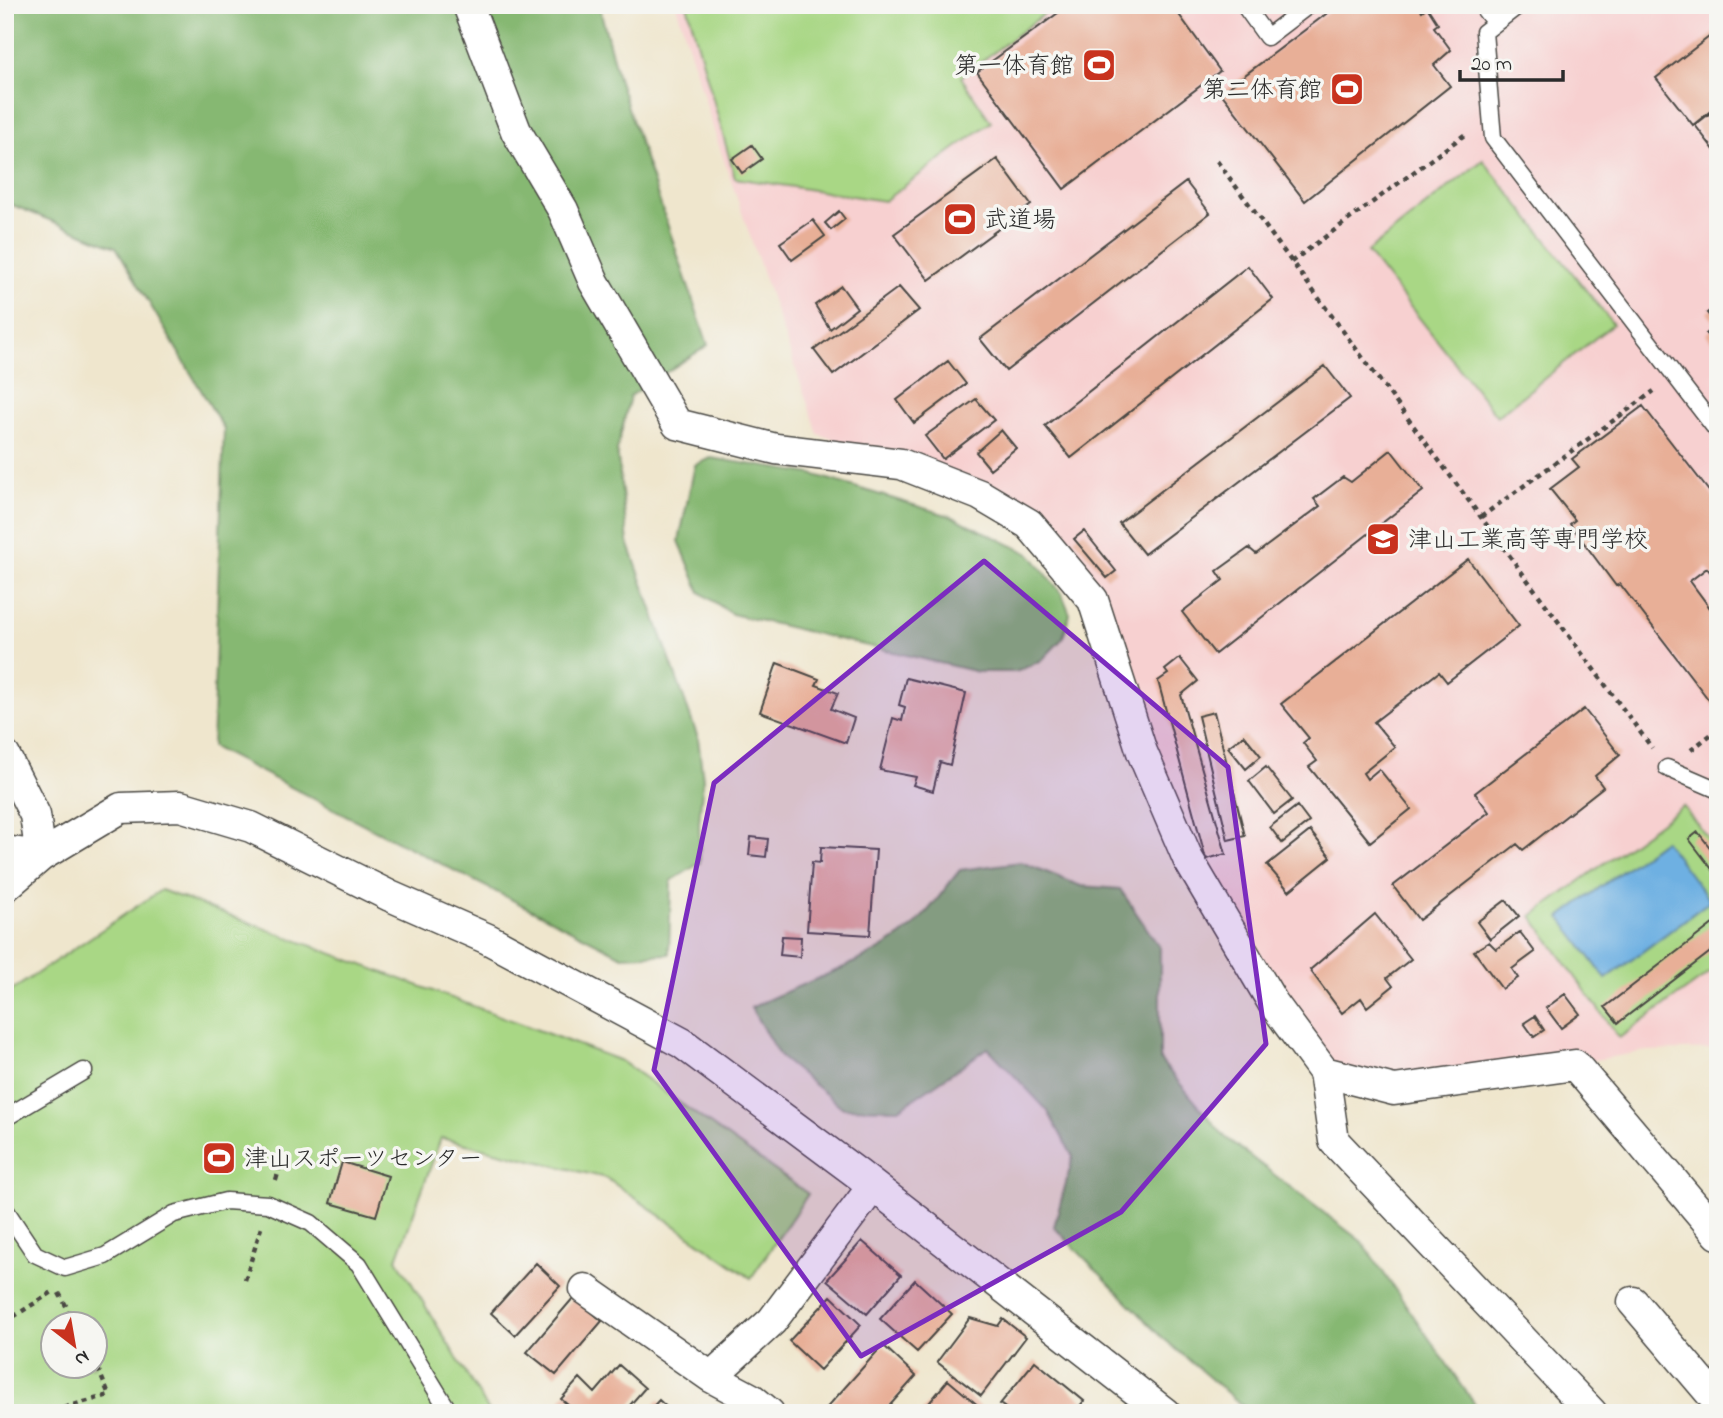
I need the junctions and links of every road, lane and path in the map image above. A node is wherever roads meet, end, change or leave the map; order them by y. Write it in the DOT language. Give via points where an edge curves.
graph roads {
  1 [pos="468,5"];
  2 [pos="1244,5"];
  3 [pos="1309,5"];
  4 [pos="1481,5"];
  5 [pos="1519,5"];
  6 [pos="1495,23"];
  7 [pos="1491,116"];
  8 [pos="1217,162"];
  9 [pos="1291,262"];
  10 [pos="1675,376"];
  11 [pos="1718,432"];
  12 [pos="1481,517"];
  13 [pos="5,755"];
  14 [pos="1667,768"];
  15 [pos="1718,790"];
  16 [pos="5,851"];
  17 [pos="41,856"];
  18 [pos="5,887"];
  19 [pos="84,1071"];
  20 [pos="1324,1072"];
  21 [pos="5,1118"];
  22 [pos="873,1186"];
  23 [pos="268,1204"];
  24 [pos="5,1209"];
  25 [pos="1718,1234"];
  26 [pos="245,1280"];
  27 [pos="585,1289"];
  28 [pos="1633,1301"];
  29 [pos="68,1310"];
  30 [pos="5,1322"];
  31 [pos="711,1377"];
  32 [pos="103,1380"];
  33 [pos="1718,1402"];
  34 [pos="45,1413"];
  35 [pos="450,1413"];
  36 [pos="769,1413"];
  37 [pos="1165,1413"];
  38 [pos="1591,1413"];
  1 -- 20 [label="street" via="516,131 563,210 594,282 677,425 776,449 901,464 980,495 1030,524 1093,600 1142,752 1188,859 1273,1003"];
  2 -- 3 [label="lane" via="1267,37"];
  4 -- 6 [label="lane"];
  5 -- 6 [label="lane"];
  6 -- 7 [label="lane" via="1483,32"];
  7 -- 9 [label="path"];
  7 -- 10 [label="lane" via="1493,138"];
  8 -- 9 [label="path"];
  9 -- 12 [label="path"];
  10 -- 11 [label="lane"];
  10 -- 12 [label="path"];
  12 -- 14 [label="path"];
  13 -- 17 [label="street" via="35,815"];
  14 -- 15 [label="lane"];
  16 -- 17 [label="street"];
  17 -- 18 [label="street"];
  17 -- 22 [label="street" via="121,808 180,806 251,827 488,939 682,1043"];
  19 -- 21 [label="lane"];
  20 -- 25 [label="street" via="1394,1090 1575,1065"];
  20 -- 38 [label="street" via="1334,1141"];
  22 -- 31 [label="street" via="772,1321"];
  22 -- 37 [label="street"];
  23 -- 24 [label="lane" via="226,1201 174,1214 105,1256 65,1268 35,1254"];
  23 -- 26 [label="path"];
  23 -- 35 [label="lane" via="311,1223 359,1264"];
  27 -- 31 [label="street"];
  28 -- 33 [label="street"];
  29 -- 30 [label="path" via="57,1289"];
  31 -- 36 [label="street"];
  32 -- 34 [label="path" via="109,1395"];
}
